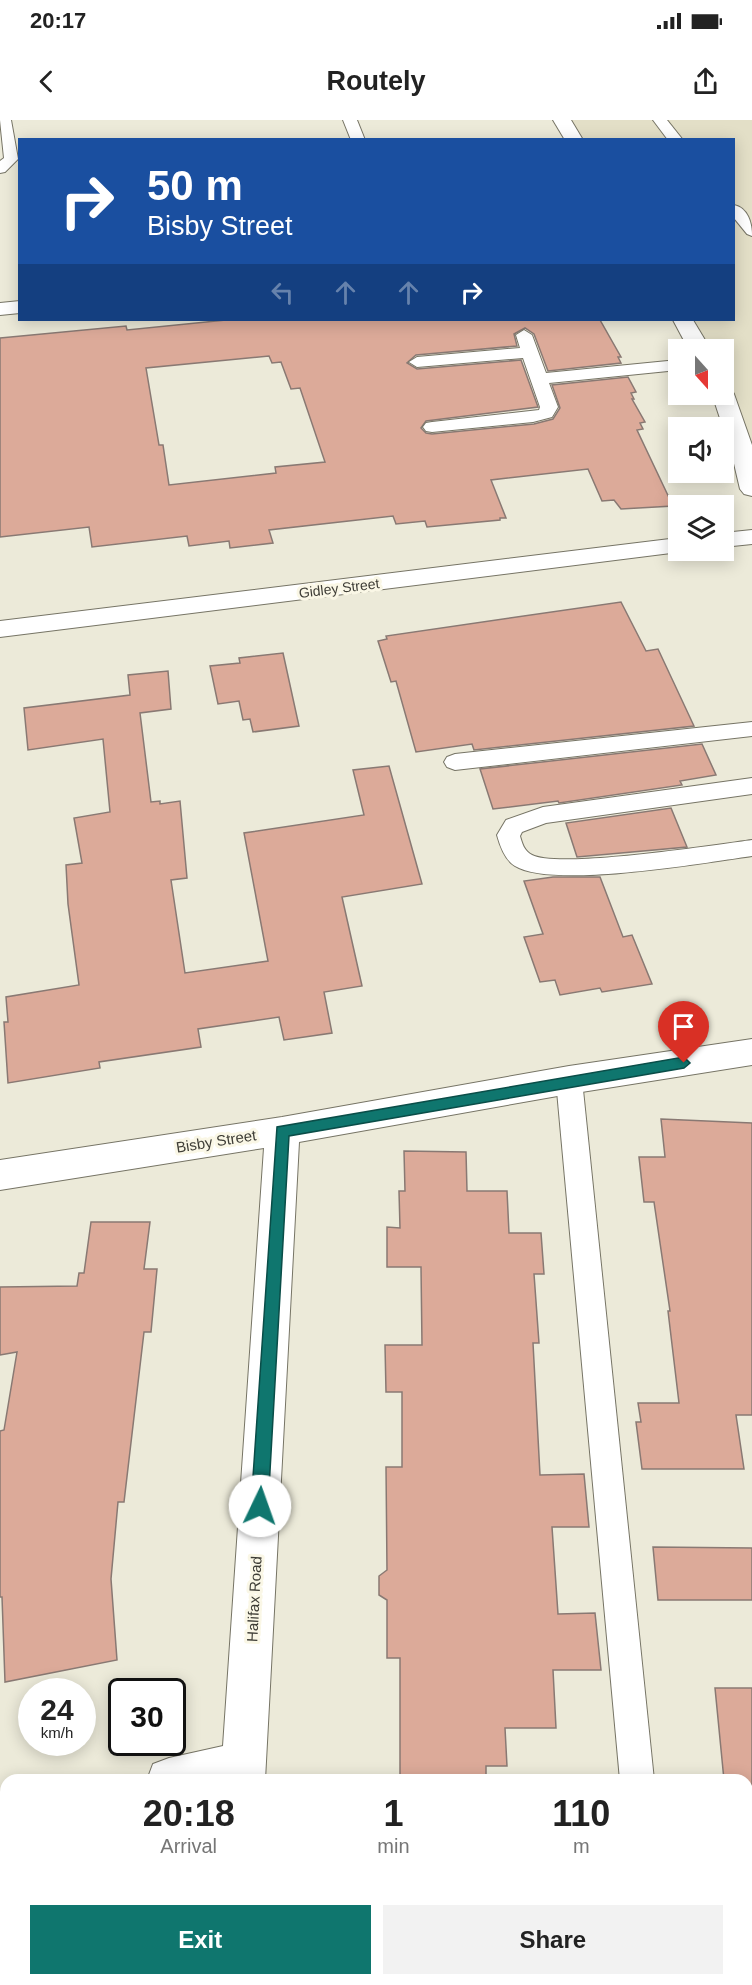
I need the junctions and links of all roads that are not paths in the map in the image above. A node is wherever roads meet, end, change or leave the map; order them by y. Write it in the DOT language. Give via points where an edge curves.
graph roads {
  1 [pos="4,120"];
  2 [pos="350,120"];
  3 [pos="562,120"];
  4 [pos="660,120"];
  5 [pos="357,138"];
  6 [pos="573,138"];
  7 [pos="674,138"];
  8 [pos="0,169"];
  9 [pos="735,210"];
  10 [pos="752,232"];
  11 [pos="735,240"];
  12 [pos="18,307"];
  13 [pos="0,309"];
  14 [pos="684,321"];
  15 [pos="524,335"];
  16 [pos="694,339"];
  17 [pos="530,352"];
  18 [pos="417,362"];
  19 [pos="668,366"];
  20 [pos="539,379"];
  21 [pos="727,405"];
  22 [pos="432,427"];
  23 [pos="752,489"];
  24 [pos="752,537"];
  25 [pos="734,539"];
  26 [pos="668,547"];
  27 [pos="0,629"];
  28 [pos="752,729"];
  29 [pos="455,762"];
  30 [pos="752,786"];
  31 [pos="752,848"];
  32 [pos="752,1052"];
  33 [pos="569,1080"];
  34 [pos="282,1131"];
  35 [pos="0,1175"];
  36 [pos="244,1772"];
  37 [pos="226,1774"];
  38 [pos="637,1774"];
  1 -- 8 [label="lane" via="11,159"];
  2 -- 5 [label="lane"];
  3 -- 6 [label="street"];
  4 -- 7 [label="lane"];
  9 -- 10 [label="lane"];
  10 -- 11 [label="lane"];
  12 -- 13 [label="street"];
  14 -- 16 [label="street"];
  15 -- 17 [label="lane"];
  17 -- 18 [label="lane"];
  17 -- 20 [label="lane"];
  19 -- 20 [label="lane"];
  20 -- 22 [label="lane" via="549,407 546,413"];
  21 -- 23 [label="street"];
  24 -- 25 [label="street"];
  26 -- 27 [label="street, Gidley Street"];
  28 -- 29 [label="lane"];
  30 -- 31 [label="lane" via="543,815 514,826 508,835 511,849 525,862 544,868"];
  32 -- 33 [label="street, Bisby Street"];
  33 -- 34 [label="street, Bisby Street"];
  33 -- 38 [label="lane"];
  34 -- 35 [label="street, Bisby Street"];
  34 -- 36 [label="street, Halifax Road"];
  36 -- 37 [label="street"];
}
